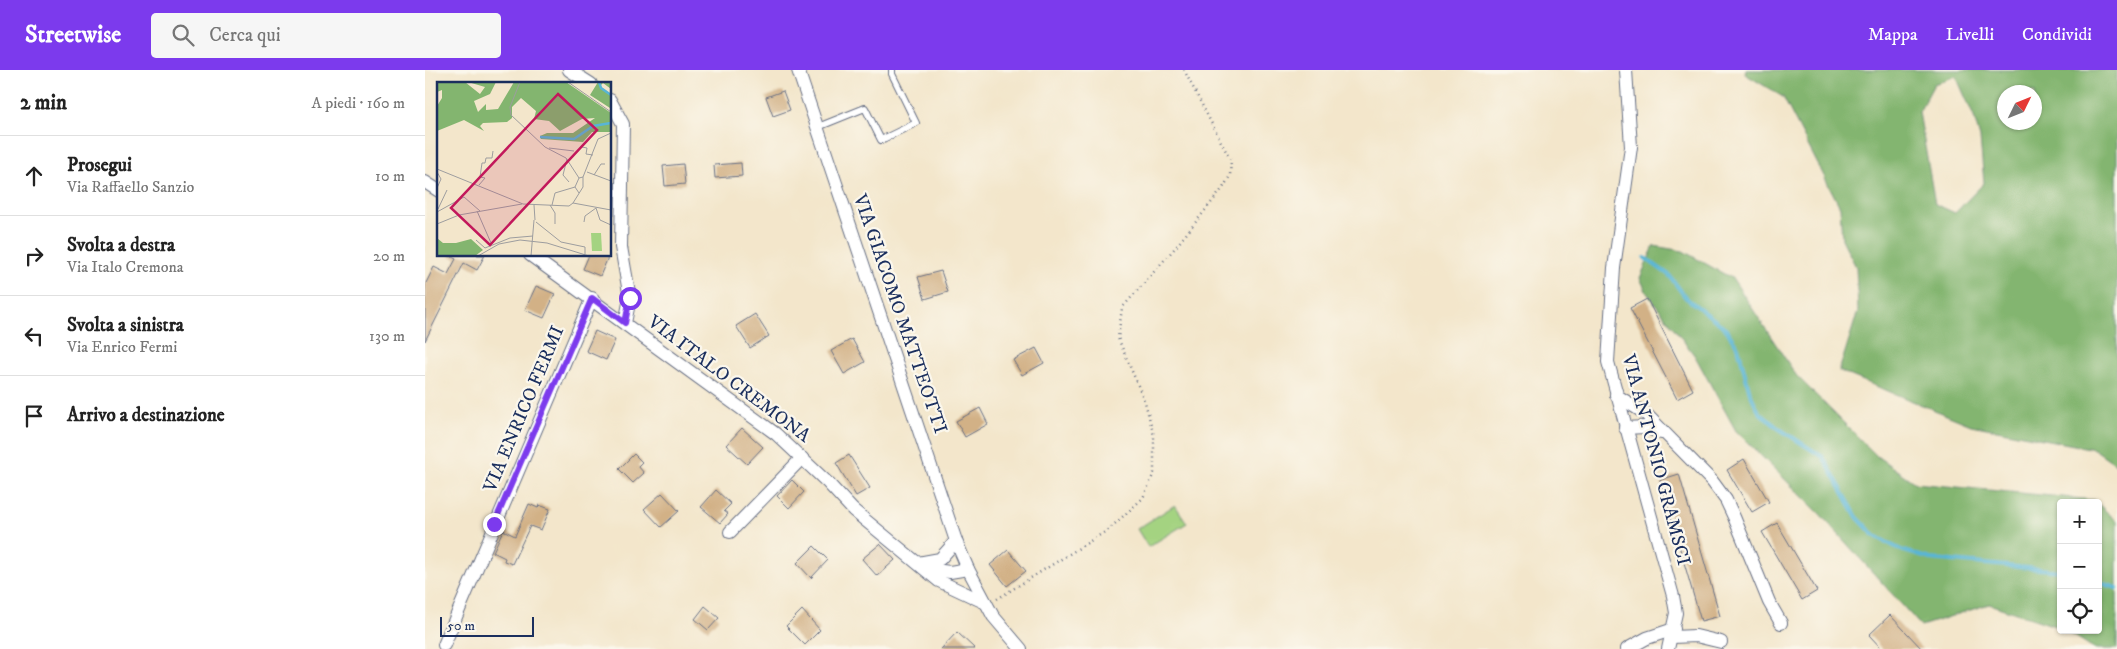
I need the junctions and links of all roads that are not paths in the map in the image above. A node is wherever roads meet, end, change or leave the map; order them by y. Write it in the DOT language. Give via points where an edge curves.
graph roads {
  1 [pos="569,70"];
  2 [pos="798,70"];
  3 [pos="892,70"];
  4 [pos="1627,70"];
  5 [pos="588,82"];
  6 [pos="611,102"];
  7 [pos="818,127"];
  8 [pos="425,182"];
  9 [pos="437,190"];
  10 [pos="531,256"];
  11 [pos="592,298"];
  12 [pos="625,323"];
  13 [pos="1616,395"];
  14 [pos="1625,428"];
  15 [pos="1663,434"];
  16 [pos="802,458"];
  17 [pos="730,532"];
  18 [pos="957,541"];
  19 [pos="922,566"];
  20 [pos="968,569"];
  21 [pos="991,601"];
  22 [pos="1781,623"];
  23 [pos="1671,638"];
  24 [pos="1721,642"];
  25 [pos="444,645"];
  26 [pos="1021,649"];
  27 [pos="1627,649"];
  1 -- 5 [label="street"];
  2 -- 7 [label="street, VIA GIACOMO MATTEOTTI"];
  3 -- 7 [label="lane" via="916,123 881,140 865,108"];
  4 -- 13 [label="street, VIA ANTONIO GRAMSCI" via="1631,147 1614,268 1608,362"];
  6 -- 12 [label="street" via="623,124 621,247 630,298"];
  7 -- 18 [label="street, VIA GIACOMO MATTEOTTI"];
  8 -- 9 [label="street"];
  10 -- 11 [label="street, VIA ITALO CREMONA"];
  11 -- 12 [label="street, VIA ITALO CREMONA"];
  11 -- 25 [label="street, VIA ENRICO FERMI"];
  12 -- 16 [label="street, VIA ITALO CREMONA" via="775,434"];
  13 -- 14 [label="street, VIA ANTONIO GRAMSCI"];
  13 -- 15 [label="street" via="1646,414"];
  14 -- 15 [label="street" via="1645,427"];
  14 -- 23 [label="street, VIA ANTONIO GRAMSCI" via="1673,596 1676,613"];
  15 -- 22 [label="street" via="1689,456 1725,500"];
  16 -- 17 [label="street"];
  16 -- 19 [label="street, VIA ITALO CREMONA" via="853,510"];
  18 -- 19 [label="street" via="940,559"];
  18 -- 20 [label="street, VIA GIACOMO MATTEOTTI"];
  19 -- 20 [label="street" via="950,572"];
  19 -- 21 [label="street, VIA ITALO CREMONA" via="939,581"];
  20 -- 21 [label="street, VIA GIACOMO MATTEOTTI"];
  21 -- 26 [label="street, VIA GIACOMO MATTEOTTI" via="993,616"];
  23 -- 24 [label="street" via="1695,636"];
  23 -- 27 [label="street" via="1647,638"];
}
